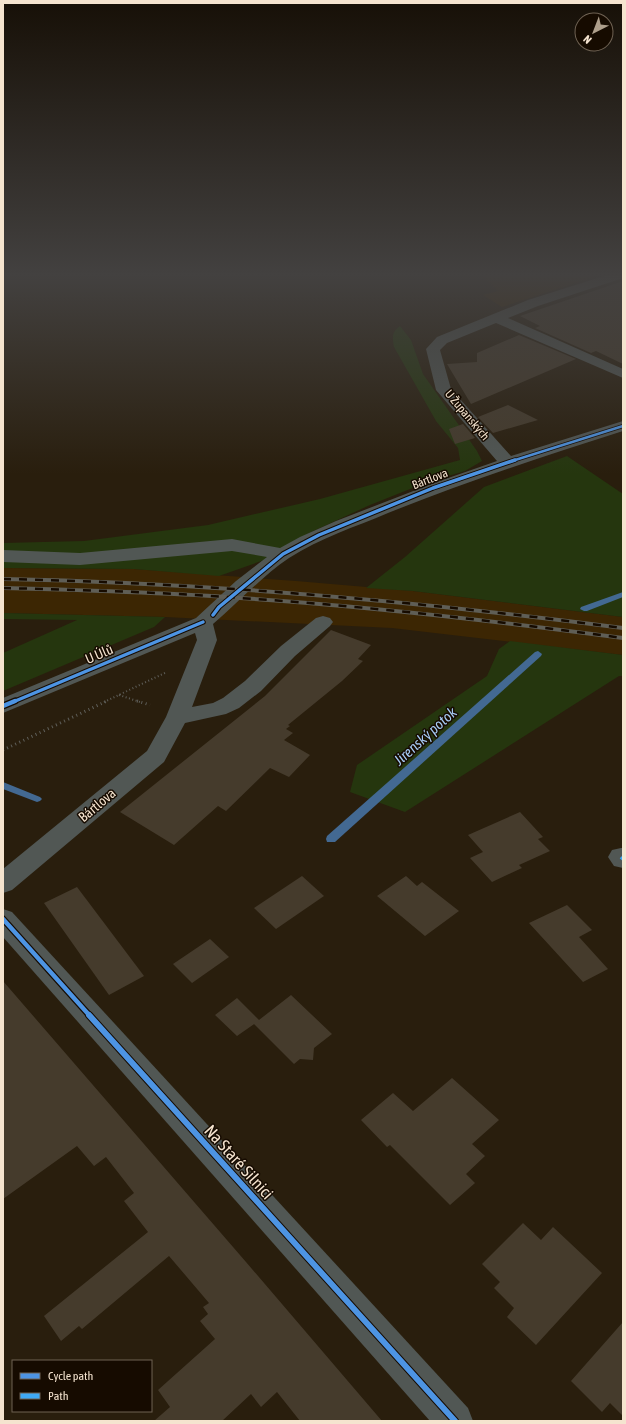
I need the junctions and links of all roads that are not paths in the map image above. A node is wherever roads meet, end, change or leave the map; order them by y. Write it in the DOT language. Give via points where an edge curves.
graph roads {
  1 [pos="441,341"];
  2 [pos="549,341"];
  3 [pos="623,374"];
  4 [pos="623,426"];
  5 [pos="507,462"];
  6 [pos="283,554"];
  7 [pos="3,556"];
  8 [pos="208,619"];
  9 [pos="323,622"];
  10 [pos="3,706"];
  11 [pos="177,717"];
  12 [pos="3,883"];
  13 [pos="3,920"];
  14 [pos="455,1421"];
  1 -- 5 [label="street, U Županských" via="433,349 444,390"];
  2 -- 3 [label="street"];
  4 -- 5 [label="street, Bártlova"];
  5 -- 6 [label="street, Bártlova" via="432,488 319,535"];
  6 -- 7 [label="street" via="232,545 80,559"];
  6 -- 8 [label="street, Bártlova"];
  8 -- 10 [label="street, U Úlů"];
  8 -- 11 [label="street, Bártlova" via="207,640"];
  9 -- 11 [label="street" via="231,703 218,709"];
  11 -- 12 [label="street, Bártlova" via="156,756"];
  13 -- 14 [label="street, Na Staré Silnici"];
}
